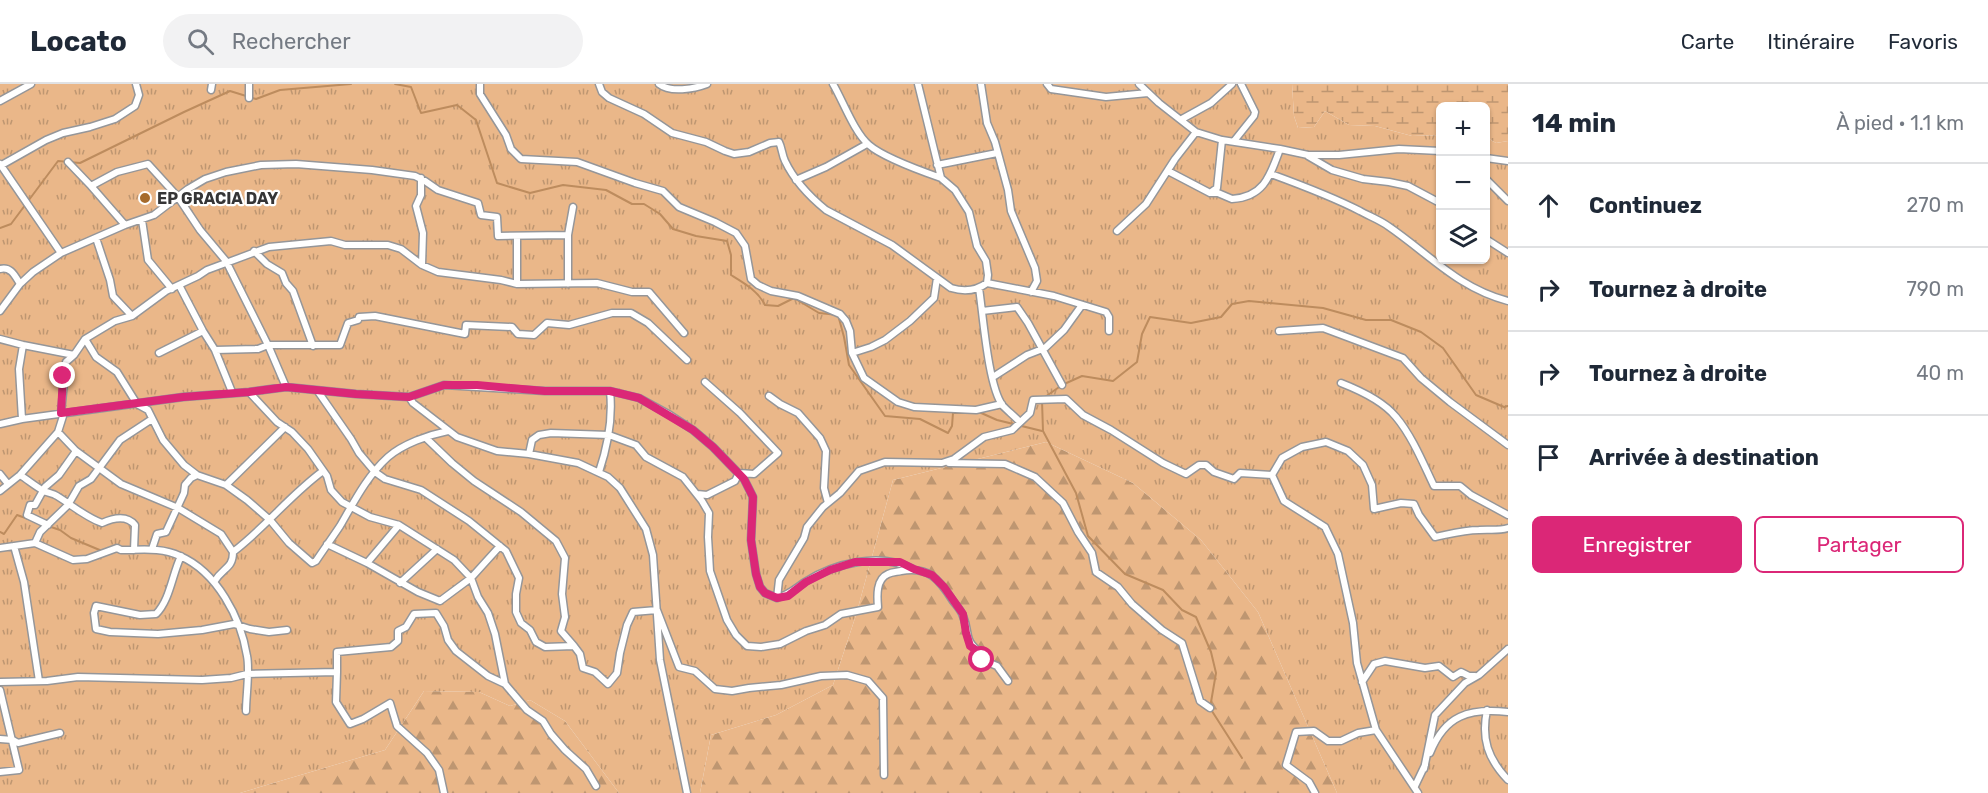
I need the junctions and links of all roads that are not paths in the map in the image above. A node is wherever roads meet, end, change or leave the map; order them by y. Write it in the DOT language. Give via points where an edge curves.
graph roads {
  1 [pos="31,84"];
  2 [pos="136,84"];
  3 [pos="249,84"];
  4 [pos="480,84"];
  5 [pos="599,84"];
  6 [pos="659,84"];
  7 [pos="707,84"];
  8 [pos="833,84"];
  9 [pos="918,84"];
  10 [pos="981,84"];
  11 [pos="1047,84"];
  12 [pos="1139,84"];
  13 [pos="1232,84"];
  14 [pos="1241,84"];
  15 [pos="1148,93"];
  16 [pos="249,98"];
  17 [pos="0,101"];
  18 [pos="1182,119"];
  19 [pos="1196,132"];
  20 [pos="1222,140"];
  21 [pos="1234,141"];
  22 [pos="867,144"];
  23 [pos="1280,149"];
  24 [pos="1436,151"];
  25 [pos="997,153"];
  26 [pos="1308,155"];
  27 [pos="1490,159"];
  28 [pos="1508,161"];
  29 [pos="68,162"];
  30 [pos="0,165"];
  31 [pos="937,165"];
  32 [pos="1168,171"];
  33 [pos="1271,174"];
  34 [pos="421,178"];
  35 [pos="941,178"];
  36 [pos="796,180"];
  37 [pos="1490,184"];
  38 [pos="91,186"];
  39 [pos="1210,193"];
  40 [pos="178,197"];
  41 [pos="1436,201"];
  42 [pos="1508,201"];
  43 [pos="573,207"];
  44 [pos="142,220"];
  45 [pos="125,225"];
  46 [pos="1117,231"];
  47 [pos="568,235"];
  48 [pos="517,237"];
  49 [pos="96,238"];
  50 [pos="1490,242"];
  51 [pos="254,251"];
  52 [pos="61,253"];
  53 [pos="1508,253"];
  54 [pos="226,261"];
  55 [pos="422,264"];
  56 [pos="0,269"];
  57 [pos="937,279"];
  58 [pos="987,282"];
  59 [pos="20,284"];
  60 [pos="517,284"];
  61 [pos="568,284"];
  62 [pos="179,285"];
  63 [pos="979,288"];
  64 [pos="172,289"];
  65 [pos="1031,292"];
  66 [pos="1508,301"];
  67 [pos="1082,305"];
  68 [pos="0,311"];
  69 [pos="982,311"];
  70 [pos="132,316"];
  71 [pos="203,331"];
  72 [pos="1109,331"];
  73 [pos="1279,332"];
  74 [pos="684,333"];
  75 [pos="0,339"];
  76 [pos="85,339"];
  77 [pos="23,345"];
  78 [pos="268,345"];
  79 [pos="313,346"];
  80 [pos="215,350"];
  81 [pos="1042,351"];
  82 [pos="852,352"];
  83 [pos="159,353"];
  84 [pos="74,355"];
  85 [pos="687,360"];
  86 [pos="993,377"];
  87 [pos="705,382"];
  88 [pos="1341,383"];
  89 [pos="1062,385"];
  90 [pos="286,387"];
  91 [pos="327,391"];
  92 [pos="610,391"];
  93 [pos="232,392"];
  94 [pos="249,392"];
  95 [pos="769,396"];
  96 [pos="409,397"];
  97 [pos="137,404"];
  98 [pos="1002,404"];
  99 [pos="62,413"];
  100 [pos="22,419"];
  101 [pos="152,419"];
  102 [pos="1020,422"];
  103 [pos="0,424"];
  104 [pos="285,427"];
  105 [pos="448,431"];
  106 [pos="58,432"];
  107 [pos="609,435"];
  108 [pos="426,438"];
  109 [pos="1508,445"];
  110 [pos="76,451"];
  111 [pos="529,454"];
  112 [pos="942,463"];
  113 [pos="99,467"];
  114 [pos="323,471"];
  115 [pos="375,472"];
  116 [pos="599,472"];
  117 [pos="739,473"];
  118 [pos="0,474"];
  119 [pos="20,475"];
  120 [pos="197,475"];
  121 [pos="1272,476"];
  122 [pos="8,484"];
  123 [pos="226,485"];
  124 [pos="0,491"];
  125 [pos="43,491"];
  126 [pos="697,494"];
  127 [pos="828,503"];
  128 [pos="68,504"];
  129 [pos="349,507"];
  130 [pos="178,508"];
  131 [pos="1508,514"];
  132 [pos="270,520"];
  133 [pos="399,525"];
  134 [pos="47,526"];
  135 [pos="1508,528"];
  136 [pos="35,543"];
  137 [pos="327,544"];
  138 [pos="14,546"];
  139 [pos="500,546"];
  140 [pos="0,548"];
  141 [pos="152,549"];
  142 [pos="437,549"];
  143 [pos="134,550"];
  144 [pos="233,552"];
  145 [pos="182,556"];
  146 [pos="367,563"];
  147 [pos="914,569"];
  148 [pos="471,578"];
  149 [pos="214,582"];
  150 [pos="400,583"];
  151 [pos="777,598"];
  152 [pos="657,610"];
  153 [pos="239,626"];
  154 [pos="287,630"];
  155 [pos="574,646"];
  156 [pos="1508,649"];
  157 [pos="337,672"];
  158 [pos="247,674"];
  159 [pos="1479,675"];
  160 [pos="39,681"];
  161 [pos="1008,681"];
  162 [pos="0,682"];
  163 [pos="1362,682"];
  164 [pos="505,684"];
  165 [pos="0,690"];
  166 [pos="1210,708"];
  167 [pos="1487,710"];
  168 [pos="246,711"];
  169 [pos="1508,712"];
  170 [pos="1376,730"];
  171 [pos="60,733"];
  172 [pos="0,739"];
  173 [pos="13,740"];
  174 [pos="1424,769"];
  175 [pos="0,772"];
  176 [pos="884,775"];
  177 [pos="1508,780"];
  178 [pos="596,786"];
  179 [pos="1416,790"];
  180 [pos="444,793"];
  181 [pos="687,793"];
  182 [pos="1315,793"];
  1 -- 17 [label="street"];
  2 -- 30 [label="street" via="139,95 135,106 115,119 55,136"];
  3 -- 16 [label="street"];
  4 -- 82 [label="street" via="480,94 511,149 521,159 587,164 663,191 679,207 736,234 745,246 751,279 758,285 840,314 850,331"];
  5 -- 36 [label="street" via="609,98 644,114 672,133 734,154 779,142"];
  6 -- 7 [label="street" via="680,89"];
  8 -- 22 [label="street"];
  9 -- 31 [label="street"];
  10 -- 25 [label="street"];
  11 -- 15 [label="street" via="1051,89 1091,96"];
  12 -- 15 [label="street"];
  13 -- 18 [label="street" via="1211,103"];
  14 -- 21 [label="street" via="1255,112"];
  15 -- 18 [label="street"];
  18 -- 19 [label="street"];
  19 -- 20 [label="street"];
  19 -- 32 [label="street"];
  20 -- 21 [label="street"];
  20 -- 39 [label="street" via="1217,188"];
  21 -- 23 [label="street"];
  22 -- 35 [label="street"];
  22 -- 36 [label="street"];
  23 -- 26 [label="street"];
  23 -- 33 [label="street"];
  24 -- 26 [label="street" via="1399,149"];
  25 -- 31 [label="street"];
  25 -- 65 [label="street" via="1011,211 1035,268 1036,281"];
  26 -- 41 [label="street" via="1332,170 1408,186"];
  27 -- 28 [label="street"];
  29 -- 38 [label="street"];
  30 -- 52 [label="street"];
  31 -- 35 [label="street"];
  32 -- 39 [label="street"];
  32 -- 46 [label="street" via="1146,204"];
  33 -- 39 [label="street" via="1258,192 1247,196 1232,199"];
  33 -- 66 [label="street" via="1331,196 1387,225 1468,286"];
  34 -- 40 [label="street" via="372,170 261,165 213,176"];
  34 -- 48 [label="street" via="438,190 478,203 482,215 497,217 498,236"];
  34 -- 55 [label="street" via="416,206 423,233"];
  35 -- 58 [label="street" via="955,190 969,212 977,246 986,261"];
  36 -- 57 [label="street" via="826,210 892,245"];
  37 -- 42 [label="street"];
  38 -- 40 [label="street" via="117,171 148,164"];
  38 -- 45 [label="street"];
  40 -- 44 [label="street"];
  40 -- 54 [label="street"];
  43 -- 47 [label="street"];
  44 -- 45 [label="street"];
  44 -- 64 [label="street" via="148,260"];
  45 -- 49 [label="street"];
  47 -- 48 [label="street"];
  47 -- 61 [label="street"];
  48 -- 60 [label="street"];
  49 -- 52 [label="street"];
  49 -- 70 [label="street" via="113,296"];
  50 -- 53 [label="street"];
  51 -- 54 [label="street"];
  51 -- 55 [label="street" via="269,246 331,241 345,245 388,245"];
  51 -- 79 [label="street" via="282,273 293,291"];
  52 -- 59 [label="street"];
  54 -- 62 [label="street"];
  54 -- 78 [label="street"];
  55 -- 60 [label="street" via="438,272"];
  56 -- 59 [label="street" via="9,269"];
  57 -- 63 [label="street" via="961,291"];
  57 -- 82 [label="street" via="934,298 910,321 872,347"];
  58 -- 63 [label="street"];
  58 -- 65 [label="street"];
  59 -- 68 [label="street"];
  60 -- 61 [label="street"];
  61 -- 74 [label="street" via="597,283 649,292"];
  62 -- 64 [label="street"];
  62 -- 71 [label="street"];
  63 -- 69 [label="street"];
  64 -- 70 [label="street"];
  65 -- 67 [label="street"];
  67 -- 72 [label="street" via="1106,312"];
  67 -- 81 [label="street"];
  69 -- 81 [label="street" via="1017,307"];
  69 -- 86 [label="street"];
  70 -- 76 [label="street"];
  71 -- 80 [label="street"];
  71 -- 83 [label="street"];
  73 -- 109 [label="street" via="1323,328 1403,358 1421,378"];
  75 -- 77 [label="street"];
  76 -- 84 [label="street"];
  76 -- 97 [label="street" via="96,357 117,372"];
  77 -- 84 [label="street"];
  77 -- 100 [label="street" via="18,369"];
  78 -- 79 [label="street"];
  78 -- 80 [label="street" via="258,349"];
  78 -- 90 [label="street"];
  79 -- 85 [label="street" via="340,345 348,323 359,317 375,316 465,334 466,325 512,327 518,334 534,335 547,323 568,325 612,313 631,313 648,323"];
  80 -- 93 [label="street"];
  81 -- 86 [label="street" via="1027,355"];
  81 -- 89 [label="street"];
  82 -- 98 [label="street" via="864,378 898,402 914,407 976,410"];
  84 -- 99 [label="street" via="66,362"];
  86 -- 98 [label="street"];
  87 -- 117 [label="street" via="778,453 754,474"];
  88 -- 131 [label="street" via="1364,392 1395,415 1434,486 1460,486"];
  90 -- 91 [label="street"];
  90 -- 94 [label="street"];
  91 -- 96 [label="street"];
  91 -- 115 [label="street" via="319,393"];
  92 -- 96 [label="street" via="444,385"];
  92 -- 107 [label="street"];
  92 -- 117 [label="street" via="639,398 670,415 693,430"];
  93 -- 94 [label="street"];
  93 -- 97 [label="street"];
  94 -- 104 [label="street"];
  95 -- 127 [label="street" via="798,412 820,438 826,451 824,488"];
  96 -- 105 [label="street"];
  97 -- 99 [label="street"];
  97 -- 101 [label="street" via="148,410"];
  98 -- 102 [label="street"];
  99 -- 100 [label="street"];
  99 -- 106 [label="street"];
  100 -- 103 [label="street"];
  101 -- 113 [label="street" via="120,440"];
  101 -- 120 [label="street" via="170,449"];
  102 -- 112 [label="street" via="1012,430 984,437 964,453"];
  102 -- 121 [label="street" via="1030,414 1033,400 1066,399 1083,415 1186,474 1198,465 1206,465 1234,479 1240,473"];
  104 -- 114 [label="street" via="308,449"];
  104 -- 123 [label="street"];
  105 -- 108 [label="street"];
  105 -- 111 [label="street" via="497,451"];
  106 -- 110 [label="street"];
  106 -- 119 [label="street"];
  107 -- 111 [label="street" via="538,435 532,440"];
  107 -- 116 [label="street"];
  107 -- 126 [label="street" via="636,445 646,457 682,477"];
  108 -- 115 [label="street" via="402,447"];
  108 -- 155 [label="street" via="474,481 556,541 565,558 562,594 566,617 561,631"];
  110 -- 113 [label="street"];
  110 -- 125 [label="street"];
  111 -- 116 [label="street" via="578,463"];
  112 -- 127 [label="street" via="885,462 859,471"];
  112 -- 166 [label="street" via="1005,464 1035,477 1064,503 1092,554 1096,572 1182,643 1200,701"];
  113 -- 128 [label="street" via="91,479 79,486"];
  113 -- 130 [label="street" via="121,484"];
  114 -- 129 [label="street" via="336,497"];
  114 -- 132 [label="street"];
  115 -- 129 [label="street"];
  115 -- 139 [label="street" via="421,490"];
  116 -- 152 [label="street" via="620,488 646,529 653,555"];
  117 -- 126 [label="street" via="735,481 707,495"];
  117 -- 151 [label="street" via="753,497 751,540 756,574 765,593"];
  118 -- 122 [label="street"];
  119 -- 122 [label="street"];
  119 -- 125 [label="street"];
  120 -- 123 [label="street"];
  120 -- 130 [label="street" via="185,485"];
  121 -- 135 [label="street" via="1282,458 1302,447 1326,442 1348,451 1363,465 1372,486 1374,509 1414,504 1436,537"];
  121 -- 163 [label="street" via="1284,501 1325,527 1338,554"];
  122 -- 124 [label="street"];
  123 -- 132 [label="street"];
  125 -- 128 [label="street"];
  125 -- 134 [label="street" via="35,505 30,505 27,515"];
  126 -- 147 [label="street" via="709,513 710,565 715,586 727,620 747,646 780,644 841,614 878,607 881,579 886,574"];
  127 -- 151 [label="street" via="807,527 779,580"];
  128 -- 134 [label="street"];
  128 -- 143 [label="street" via="102,523 127,518 133,522"];
  129 -- 133 [label="street"];
  129 -- 137 [label="street"];
  130 -- 141 [label="street" via="166,532 157,534"];
  130 -- 144 [label="street" via="221,534"];
  132 -- 137 [label="street" via="312,564"];
  132 -- 144 [label="street"];
  133 -- 142 [label="street"];
  133 -- 146 [label="street"];
  134 -- 136 [label="street"];
  136 -- 138 [label="street"];
  136 -- 143 [label="street" via="73,560 117,548"];
  137 -- 146 [label="street"];
  138 -- 140 [label="street"];
  138 -- 160 [label="street" via="24,582"];
  139 -- 148 [label="street"];
  139 -- 155 [label="street" via="519,578 516,612 521,623 545,647"];
  141 -- 143 [label="street"];
  141 -- 145 [label="street"];
  142 -- 148 [label="street"];
  142 -- 150 [label="street"];
  144 -- 149 [label="street" via="233,561"];
  145 -- 149 [label="street"];
  145 -- 153 [label="street" via="164,606 156,614 140,615 96,606 96,629 158,634"];
  146 -- 150 [label="street"];
  147 -- 151 [label="street" via="900,562 855,562 830,570 788,596"];
  147 -- 161 [label="street" via="932,575 944,587 963,614 970,646 983,655 982,660 997,666"];
  148 -- 150 [label="street" via="440,601"];
  148 -- 164 [label="street" via="488,612"];
  149 -- 153 [label="street"];
  152 -- 155 [label="street" via="633,612 617,673 608,684 595,672 583,668"];
  152 -- 176 [label="street" via="679,667 695,670 715,689 781,686 821,676 847,675 868,681 883,698"];
  152 -- 181 [label="street" via="660,660"];
  153 -- 154 [label="street" via="269,632"];
  153 -- 158 [label="street" via="248,658"];
  156 -- 159 [label="street"];
  157 -- 158 [label="street"];
  157 -- 164 [label="street" via="337,652 391,646 414,614 436,612 456,651"];
  157 -- 180 [label="street" via="336,702 350,724 390,703 397,726 439,770"];
  158 -- 160 [label="street" via="202,680 78,676"];
  158 -- 168 [label="street"];
  159 -- 163 [label="street" via="1461,672 1453,677 1439,666 1425,668 1385,661 1374,664"];
  159 -- 174 [label="street" via="1465,683 1435,715"];
  160 -- 162 [label="street"];
  163 -- 170 [label="street"];
  164 -- 178 [label="street" via="586,769"];
  165 -- 173 [label="street"];
  167 -- 169 [label="street"];
  167 -- 174 [label="street" via="1453,718 1436,739"];
  167 -- 177 [label="street" via="1486,746 1495,766"];
  170 -- 179 [label="street"];
  170 -- 182 [label="street" via="1358,732 1341,741 1329,741 1314,731 1296,732 1286,765 1309,782"];
  171 -- 173 [label="street" via="18,743"];
  172 -- 173 [label="street"];
  173 -- 175 [label="street" via="19,770"];
  174 -- 179 [label="street"];
}
